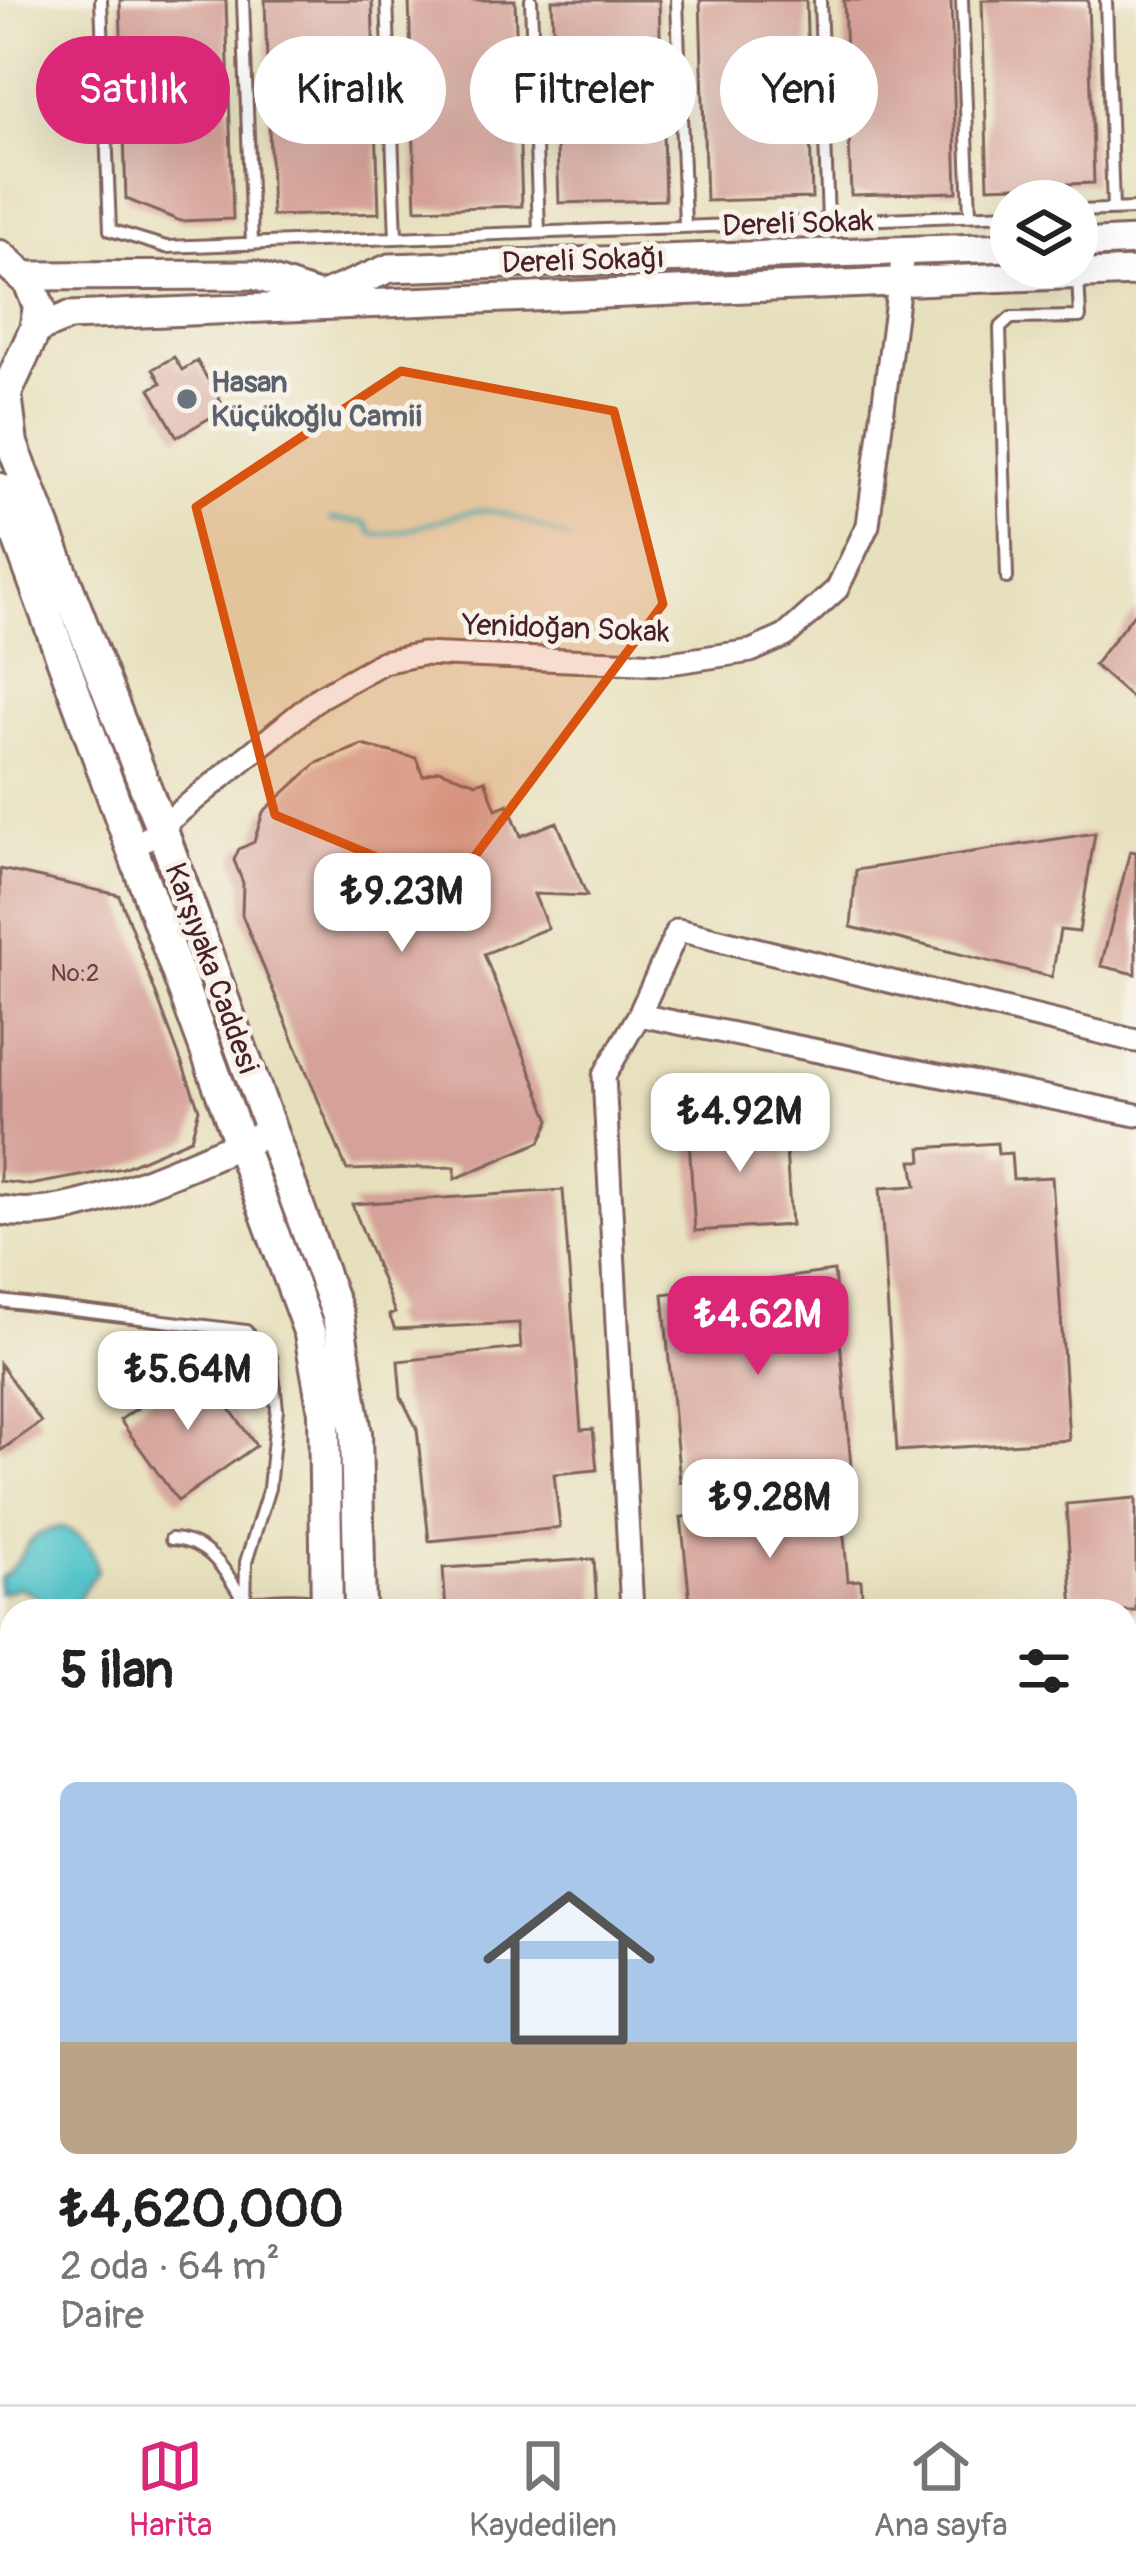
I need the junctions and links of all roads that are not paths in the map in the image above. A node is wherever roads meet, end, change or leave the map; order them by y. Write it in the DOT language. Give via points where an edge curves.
graph roads {
  1 [pos="101,0"];
  2 [pos="243,0"];
  3 [pos="387,0"];
  4 [pos="531,0"];
  5 [pos="677,0"];
  6 [pos="820,0"];
  7 [pos="962,0"];
  8 [pos="1106,0"];
  9 [pos="1136,208"];
  10 [pos="1113,209"];
  11 [pos="1098,210"];
  12 [pos="970,215"];
  13 [pos="990,215"];
  14 [pos="828,221"];
  15 [pos="686,226"];
  16 [pos="539,232"];
  17 [pos="396,238"];
  18 [pos="1136,241"];
  19 [pos="1098,243"];
  20 [pos="253,244"];
  21 [pos="990,248"];
  22 [pos="903,253"];
  23 [pos="9,266"];
  24 [pos="1136,272"];
  25 [pos="1098,273"];
  26 [pos="990,278"];
  27 [pos="903,282"];
  28 [pos="1079,288"];
  29 [pos="21,342"];
  30 [pos="0,489"];
  31 [pos="1007,578"];
  32 [pos="162,830"];
  33 [pos="134,849"];
  34 [pos="639,1015"];
  35 [pos="1136,1041"];
  36 [pos="1136,1115"];
  37 [pos="271,1132"];
  38 [pos="241,1143"];
  39 [pos="0,1210"];
  40 [pos="0,1300"];
  41 [pos="171,1539"];
  42 [pos="240,1599"];
  43 [pos="245,1599"];
  44 [pos="327,1599"];
  45 [pos="359,1599"];
  46 [pos="631,1599"];
  1 -- 20 [label="lane" via="110,230 166,247"];
  2 -- 20 [label="lane"];
  3 -- 17 [label="lane"];
  4 -- 16 [label="lane"];
  5 -- 15 [label="lane"];
  6 -- 14 [label="lane"];
  7 -- 12 [label="lane"];
  8 -- 10 [label="lane"];
  9 -- 10 [label="lane"];
  10 -- 11 [label="lane"];
  12 -- 13 [label="lane"];
  12 -- 14 [label="lane"];
  14 -- 15 [label="lane"];
  15 -- 16 [label="lane"];
  16 -- 17 [label="lane"];
  17 -- 20 [label="lane"];
  18 -- 19 [label="street"];
  21 -- 22 [label="street, Dereli Sokak"];
  22 -- 23 [label="street, Dereli Sokak" via="390,268 321,297 254,275"];
  22 -- 27 [label="street, Yenidoğan Sokak"];
  23 -- 29 [label="main road" via="36,292"];
  24 -- 25 [label="street, Dereli Sokağı"];
  26 -- 27 [label="street, Dereli Sokağı"];
  27 -- 29 [label="street, Dereli Sokağı" via="69,316"];
  27 -- 32 [label="street, Yenidoğan Sokak" via="868,525 837,589 785,636 751,651 663,664 422,654 383,662 320,698"];
  28 -- 31 [label="lane" via="1080,317 1011,318 1000,328"];
  29 -- 32 [label="main road, Karşıyaka Caddesi" via="6,393 12,444"];
  30 -- 33 [label="main road, Karşıyaka Caddesi"];
  32 -- 33 [label="street, Yenidoğan Sokak"];
  32 -- 37 [label="main road, Karşıyaka Caddesi"];
  33 -- 38 [label="main road, Karşıyaka Caddesi"];
  34 -- 35 [label="street" via="678,930"];
  34 -- 36 [label="street"];
  34 -- 46 [label="street" via="604,1076"];
  37 -- 38 [label="street"];
  37 -- 45 [label="main road, Karşıyaka Caddesi" via="338,1316 350,1378"];
  38 -- 39 [label="street" via="105,1196 47,1211"];
  38 -- 44 [label="main road, Karşıyaka Caddesi" via="318,1366"];
  40 -- 43 [label="lane" via="246,1331 272,1357 278,1408"];
  41 -- 42 [label="lane" via="191,1540 217,1558"];
}
